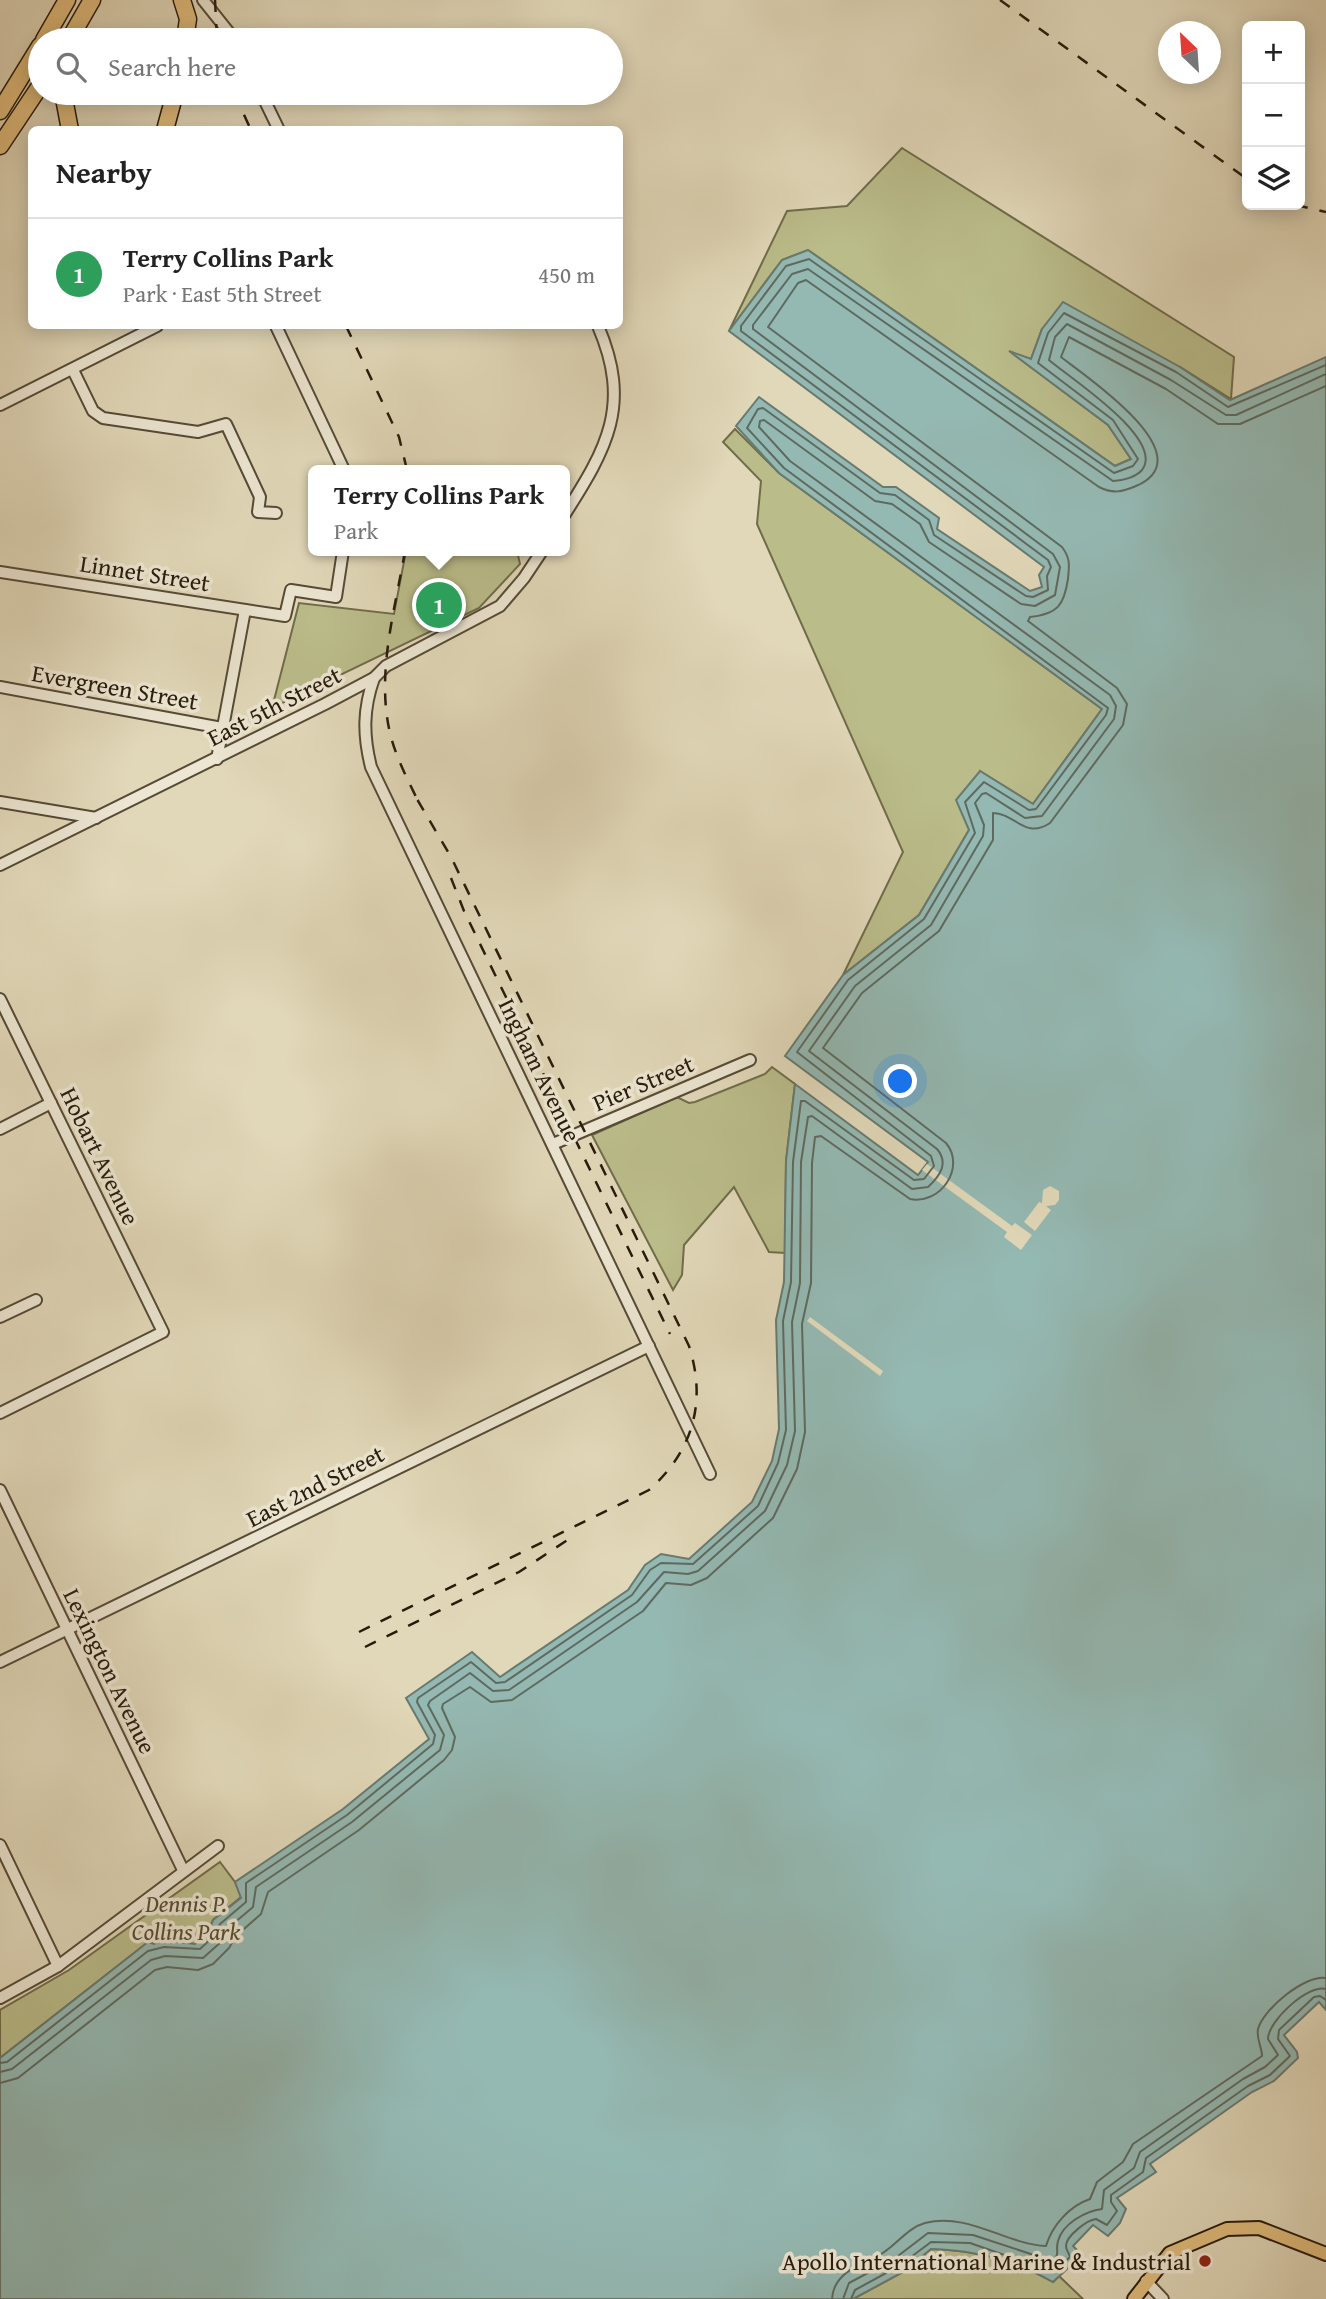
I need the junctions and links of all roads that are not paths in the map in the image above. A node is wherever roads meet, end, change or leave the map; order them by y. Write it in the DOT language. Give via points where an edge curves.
graph roads {
  1 [pos="67,0"];
  2 [pos="92,0"];
  3 [pos="183,0"];
  4 [pos="203,0"];
  5 [pos="51,28"];
  6 [pos="76,28"];
  7 [pos="187,28"];
  8 [pos="225,28"];
  9 [pos="28,66"];
  10 [pos="28,104"];
  11 [pos="65,105"];
  12 [pos="172,105"];
  13 [pos="267,105"];
  14 [pos="0,111"];
  15 [pos="69,126"];
  16 [pos="166,126"];
  17 [pos="277,126"];
  18 [pos="0,146"];
  19 [pos="151,329"];
  20 [pos="277,329"];
  21 [pos="599,329"];
  22 [pos="72,370"];
  23 [pos="0,405"];
  24 [pos="342,465"];
  25 [pos="570,506"];
  26 [pos="276,513"];
  27 [pos="342,556"];
  28 [pos="539,556"];
  29 [pos="0,572"];
  30 [pos="245,610"];
  31 [pos="374,678"];
  32 [pos="0,687"];
  33 [pos="222,728"];
  34 [pos="217,759"];
  35 [pos="0,802"];
  36 [pos="96,818"];
  37 [pos="0,865"];
  38 [pos="0,999"];
  39 [pos="750,1059"];
  40 [pos="51,1103"];
  41 [pos="0,1129"];
  42 [pos="553,1144"];
  43 [pos="36,1300"];
  44 [pos="0,1317"];
  45 [pos="649,1346"];
  46 [pos="0,1413"];
  47 [pos="710,1474"];
  48 [pos="0,1490"];
  49 [pos="67,1629"];
  50 [pos="0,1662"];
  51 [pos="0,1845"];
  52 [pos="218,1846"];
  53 [pos="183,1870"];
  54 [pos="58,1966"];
  55 [pos="0,1998"];
  56 [pos="1326,2254"];
  57 [pos="1146,2281"];
  58 [pos="1134,2299"];
  59 [pos="1163,2299"];
  1 -- 5 [label="highway"];
  2 -- 6 [label="highway"];
  3 -- 7 [label="highway"];
  4 -- 8 [label="street"];
  9 -- 14 [label="highway"];
  10 -- 18 [label="highway"];
  11 -- 15 [label="highway"];
  12 -- 16 [label="highway"];
  13 -- 17 [label="street"];
  19 -- 22 [label="street"];
  20 -- 24 [label="street"];
  21 -- 25 [label="street" via="611,368 612,422 607,443"];
  22 -- 23 [label="street"];
  22 -- 26 [label="street" via="93,411 103,418 184,431 226,424 260,497 258,512"];
  27 -- 30 [label="street, Linnet Street" via="336,597 291,590 285,616"];
  28 -- 31 [label="street, East 5th Street" via="500,606 386,666"];
  29 -- 30 [label="street, Linnet Street"];
  30 -- 33 [label="street"];
  31 -- 34 [label="street, East 5th Street"];
  31 -- 42 [label="street, Ingham Avenue" via="365,714 371,767"];
  32 -- 33 [label="street, Evergreen Street"];
  33 -- 34 [label="street"];
  34 -- 36 [label="street, East 5th Street"];
  35 -- 36 [label="street"];
  36 -- 37 [label="street, East 5th Street"];
  38 -- 40 [label="street, Hobart Avenue"];
  39 -- 42 [label="street, Pier Street"];
  40 -- 41 [label="street"];
  40 -- 46 [label="street, Hobart Avenue" via="163,1332"];
  42 -- 45 [label="street, Ingham Avenue"];
  43 -- 44 [label="street"];
  45 -- 47 [label="street, Ingham Avenue"];
  45 -- 49 [label="street, East 2nd Street"];
  48 -- 49 [label="street, Lexington Avenue"];
  49 -- 50 [label="street, East 2nd Street"];
  49 -- 53 [label="street, Lexington Avenue"];
  51 -- 54 [label="street"];
  52 -- 53 [label="street"];
  53 -- 54 [label="street"];
  54 -- 55 [label="street"];
  56 -- 57 [label="main road" via="1259,2228 1233,2228 1174,2250"];
  57 -- 58 [label="main road"];
  57 -- 59 [label="street"];
}
